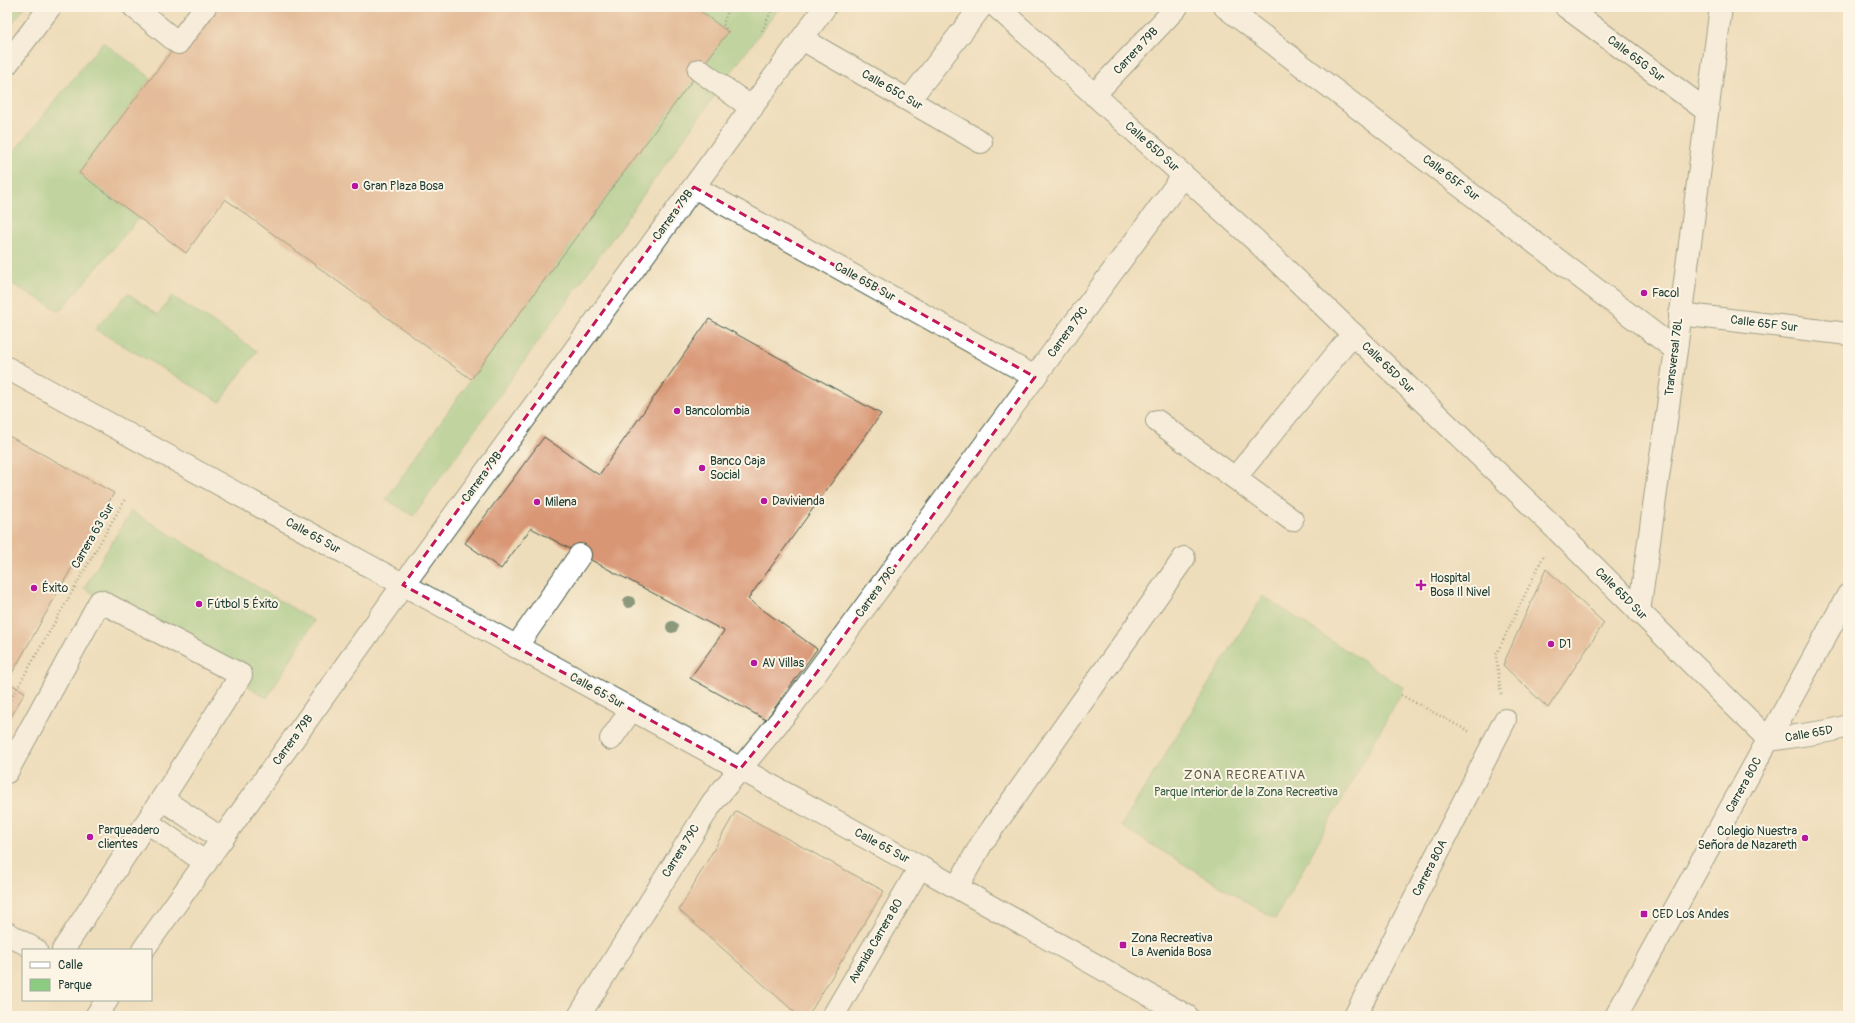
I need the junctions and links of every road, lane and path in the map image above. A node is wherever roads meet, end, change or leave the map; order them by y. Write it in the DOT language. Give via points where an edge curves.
graph roads {
  1 [pos="50,7"];
  2 [pos="134,7"];
  3 [pos="205,7"];
  4 [pos="729,7"];
  5 [pos="773,7"];
  6 [pos="825,7"];
  7 [pos="981,7"];
  8 [pos="997,7"];
  9 [pos="1177,7"];
  10 [pos="1225,7"];
  11 [pos="1566,7"];
  12 [pos="1721,7"];
  13 [pos="762,31"];
  14 [pos="728,32"];
  15 [pos="802,39"];
  16 [pos="7,64"];
  17 [pos="699,70"];
  18 [pos="1094,94"];
  19 [pos="909,100"];
  20 [pos="752,108"];
  21 [pos="1707,111"];
  22 [pos="981,142"];
  23 [pos="1183,176"];
  24 [pos="694,187"];
  25 [pos="1680,314"];
  26 [pos="1353,334"];
  27 [pos="1848,334"];
  28 [pos="1676,350"];
  29 [pos="7,368"];
  30 [pos="1035,377"];
  31 [pos="1157,420"];
  32 [pos="1235,478"];
  33 [pos="125,499"];
  34 [pos="1292,520"];
  35 [pos="1556,529"];
  36 [pos="580,556"];
  37 [pos="1184,558"];
  38 [pos="403,585"];
  39 [pos="1848,595"];
  40 [pos="1639,612"];
  41 [pos="516,647"];
  42 [pos="1401,695"];
  43 [pos="7,706"];
  44 [pos="630,710"];
  45 [pos="1505,720"];
  46 [pos="1848,726"];
  47 [pos="611,739"];
  48 [pos="1769,740"];
  49 [pos="1493,745"];
  50 [pos="740,769"];
  51 [pos="7,772"];
  52 [pos="162,799"];
  53 [pos="147,822"];
  54 [pos="222,839"];
  55 [pos="206,862"];
  56 [pos="920,866"];
  57 [pos="957,887"];
  58 [pos="7,933"];
  59 [pos="34,949"];
  60 [pos="64,949"];
  61 [pos="144,949"];
  62 [pos="106,1001"];
  63 [pos="96,1016"];
  64 [pos="579,1016"];
  65 [pos="832,1016"];
  66 [pos="1187,1016"];
  67 [pos="1355,1016"];
  68 [pos="1616,1016"];
  1 -- 16 [label="street"];
  2 -- 3 [label="street" via="178,43"];
  4 -- 14 [label="path" via="723,24"];
  5 -- 13 [label="path"];
  6 -- 15 [label="street, Carrera 79B"];
  7 -- 19 [label="street"];
  8 -- 18 [label="street, Calle 65D Sur"];
  9 -- 18 [label="street, Carrera 79B"];
  10 -- 28 [label="street, Calle 65F Sur"];
  11 -- 21 [label="street, Calle 65G Sur"];
  12 -- 21 [label="street, Transversal 78L"];
  15 -- 19 [label="street, Calle 65C Sur"];
  15 -- 20 [label="street, Carrera 79B"];
  17 -- 20 [label="street"];
  18 -- 23 [label="street, Calle 65D Sur"];
  19 -- 22 [label="street, Calle 65C Sur"];
  20 -- 24 [label="street, Carrera 79B"];
  21 -- 25 [label="street, Transversal 78L"];
  23 -- 26 [label="street, Calle 65D Sur"];
  23 -- 30 [label="street, Carrera 79C"];
  24 -- 30 [label="street, Calle 65B Sur"];
  24 -- 38 [label="street, Carrera 79B"];
  25 -- 27 [label="street, Calle 65F Sur"];
  25 -- 28 [label="street, Transversal 78L"];
  26 -- 32 [label="street"];
  26 -- 35 [label="street, Calle 65D Sur"];
  28 -- 40 [label="street, Transversal 78L"];
  29 -- 38 [label="street, Calle 65 Sur"];
  30 -- 50 [label="street, Carrera 79C" via="792,706"];
  31 -- 32 [label="street"];
  32 -- 34 [label="street"];
  33 -- 43 [label="path, Carrera 63 Sur"];
  35 -- 40 [label="street, Calle 65D Sur"];
  35 -- 45 [label="path" via="1496,654"];
  36 -- 41 [label="street"];
  37 -- 57 [label="street" via="982,843"];
  38 -- 41 [label="street, Calle 65 Sur"];
  38 -- 54 [label="street, Carrera 79B"];
  39 -- 48 [label="street, Carrera 80C"];
  40 -- 48 [label="street, Calle 65D Sur"];
  41 -- 44 [label="street, Calle 65 Sur"];
  42 -- 49 [label="path"];
  44 -- 47 [label="street"];
  44 -- 50 [label="street, Calle 65 Sur"];
  45 -- 49 [label="street, Carrera 80A"];
  46 -- 48 [label="street, Calle 65D"];
  48 -- 68 [label="street, Carrera 80C"];
  49 -- 67 [label="street, Carrera 80A"];
  50 -- 56 [label="street, Calle 65 Sur"];
  50 -- 64 [label="street, Carrera 79C" via="702,816"];
  51 -- 52 [label="street" via="100,601 241,675"];
  52 -- 53 [label="street"];
  52 -- 54 [label="street"];
  53 -- 55 [label="street"];
  53 -- 60 [label="street"];
  54 -- 55 [label="street, Carrera 79B"];
  55 -- 61 [label="street, Carrera 79B"];
  56 -- 57 [label="street, Calle 65 Sur"];
  56 -- 65 [label="street, Avenida Carrera 80"];
  57 -- 66 [label="street, Calle 65 Sur"];
  58 -- 59 [label="street"];
  62 -- 63 [label="street"];
}
